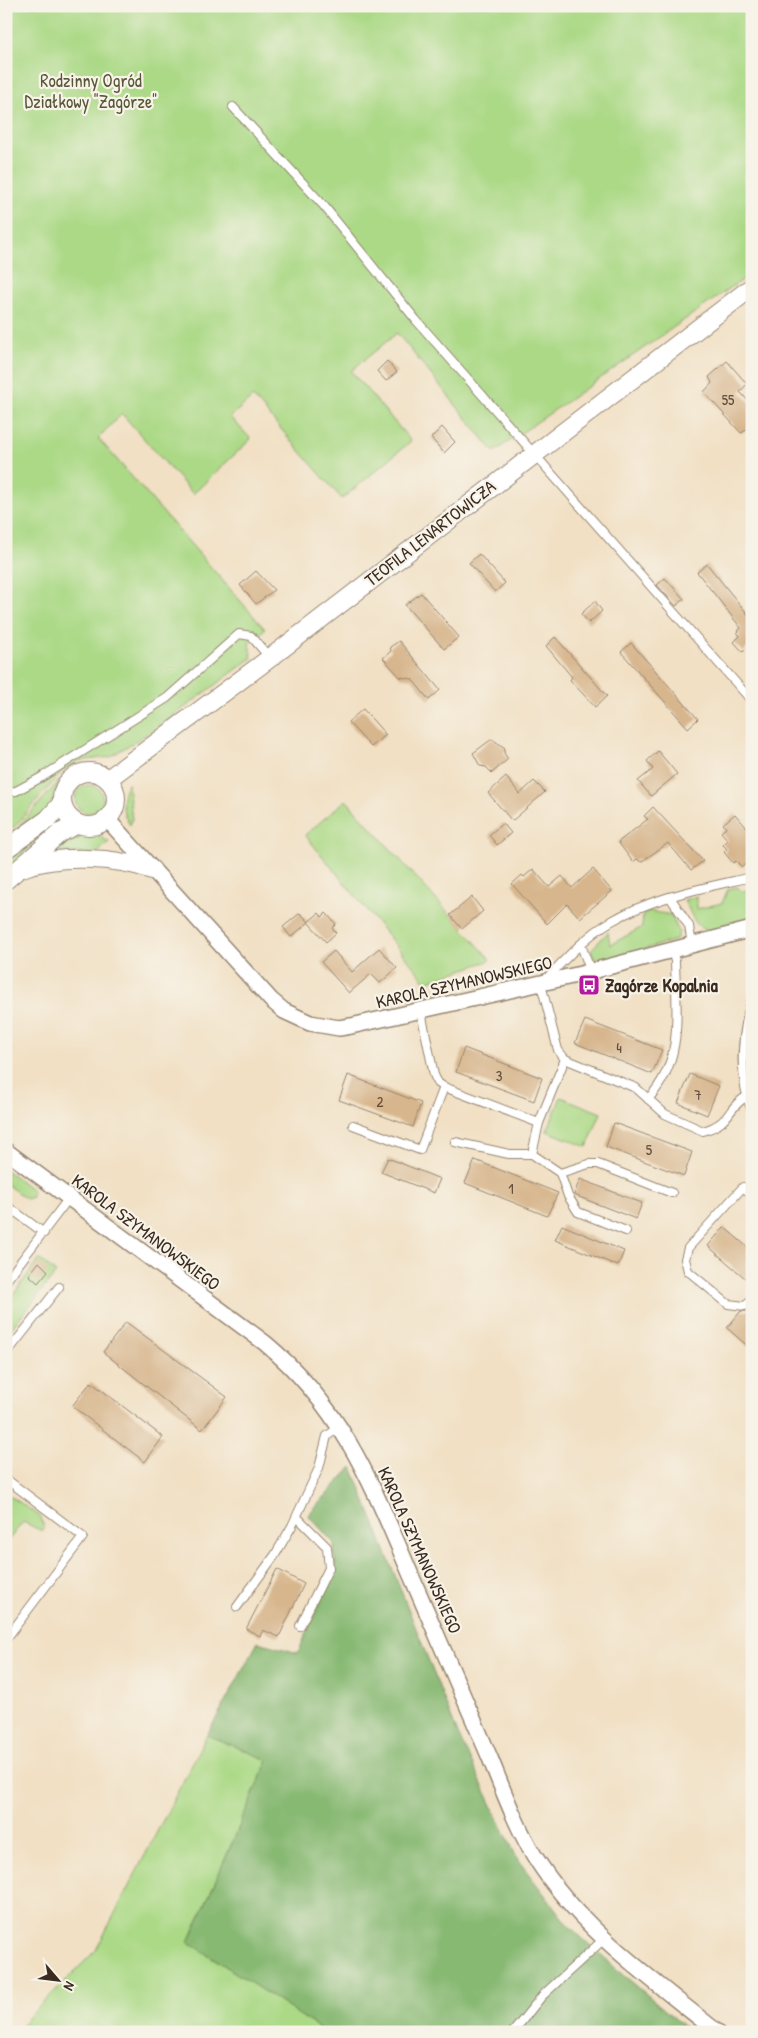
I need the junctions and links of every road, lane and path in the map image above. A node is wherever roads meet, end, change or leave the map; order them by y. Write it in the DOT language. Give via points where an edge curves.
graph roads {
  1 [pos="233,107"];
  2 [pos="752,286"];
  3 [pos="533,453"];
  4 [pos="270,658"];
  5 [pos="752,701"];
  6 [pos="108,779"];
  7 [pos="6,792"];
  8 [pos="62,803"];
  9 [pos="107,819"];
  10 [pos="78,824"];
  11 [pos="6,849"];
  12 [pos="22,868"];
  13 [pos="152,870"];
  14 [pos="752,877"];
  15 [pos="6,880"];
  16 [pos="670,897"];
  17 [pos="752,929"];
  18 [pos="581,945"];
  19 [pos="692,945"];
  20 [pos="672,951"];
  21 [pos="591,972"];
  22 [pos="541,984"];
  23 [pos="752,997"];
  24 [pos="421,1012"];
  25 [pos="565,1059"];
  26 [pos="444,1087"];
  27 [pos="746,1096"];
  28 [pos="648,1099"];
  29 [pos="752,1111"];
  30 [pos="539,1123"];
  31 [pos="353,1125"];
  32 [pos="456,1142"];
  33 [pos="6,1150"];
  34 [pos="532,1154"];
  35 [pos="560,1174"];
  36 [pos="672,1193"];
  37 [pos="752,1195"];
  38 [pos="70,1198"];
  39 [pos="6,1205"];
  40 [pos="626,1231"];
  41 [pos="44,1232"];
  42 [pos="6,1281"];
  43 [pos="59,1287"];
  44 [pos="752,1300"];
  45 [pos="6,1354"];
  46 [pos="340,1426"];
  47 [pos="6,1479"];
  48 [pos="297,1517"];
  49 [pos="237,1607"];
  50 [pos="300,1626"];
  51 [pos="6,1639"];
  52 [pos="604,1939"];
  53 [pos="513,2032"];
  54 [pos="717,2032"];
  1 -- 3 [label="lane" via="324,206 416,320"];
  2 -- 3 [label="street, TEOFILA LENARTOWICZA"];
  3 -- 4 [label="street, TEOFILA LENARTOWICZA"];
  3 -- 5 [label="lane"];
  4 -- 6 [label="street, TEOFILA LENARTOWICZA"];
  4 -- 7 [label="lane" via="251,636 239,634 167,698 42,777"];
  6 -- 8 [label="street" via="94,772 78,774 67,783"];
  6 -- 9 [label="street" via="116,796 114,808"];
  8 -- 10 [label="street" via="69,817"];
  8 -- 11 [label="street" via="48,819"];
  9 -- 10 [label="street" via="90,826"];
  9 -- 13 [label="street, KAROLA SZYMANOWSKIEGO"];
  10 -- 12 [label="street" via="60,832"];
  12 -- 13 [label="street" via="42,861 70,859 122,862"];
  12 -- 15 [label="street"];
  13 -- 24 [label="street, KAROLA SZYMANOWSKIEGO" via="255,984 296,1018 339,1028"];
  14 -- 16 [label="lane"];
  16 -- 18 [label="lane" via="608,923"];
  16 -- 19 [label="lane" via="689,926"];
  17 -- 19 [label="street, KAROLA SZYMANOWSKIEGO"];
  18 -- 21 [label="lane"];
  18 -- 22 [label="lane"];
  19 -- 20 [label="street, KAROLA SZYMANOWSKIEGO"];
  20 -- 21 [label="street, KAROLA SZYMANOWSKIEGO"];
  20 -- 28 [label="lane" via="676,1041 663,1081"];
  21 -- 22 [label="street, KAROLA SZYMANOWSKIEGO"];
  22 -- 24 [label="street, KAROLA SZYMANOWSKIEGO"];
  22 -- 25 [label="lane" via="558,1050"];
  23 -- 27 [label="lane" via="744,1028 742,1073"];
  24 -- 26 [label="lane" via="434,1075"];
  25 -- 28 [label="lane" via="636,1088"];
  25 -- 30 [label="lane"];
  26 -- 30 [label="lane"];
  26 -- 31 [label="lane" via="420,1150"];
  27 -- 28 [label="lane" via="738,1101 724,1122 703,1130 665,1114"];
  27 -- 29 [label="lane"];
  30 -- 34 [label="lane"];
  32 -- 34 [label="lane" via="509,1154"];
  33 -- 38 [label="street, KAROLA SZYMANOWSKIEGO"];
  34 -- 35 [label="lane"];
  35 -- 36 [label="lane" via="598,1164"];
  35 -- 40 [label="lane" via="578,1212"];
  37 -- 44 [label="lane" via="742,1187 688,1248 685,1258 688,1271 728,1304 745,1306"];
  38 -- 41 [label="lane"];
  38 -- 46 [label="street, KAROLA SZYMANOWSKIEGO" via="265,1343 303,1379"];
  39 -- 41 [label="lane"];
  41 -- 42 [label="lane"];
  43 -- 45 [label="lane"];
  46 -- 48 [label="lane" via="327,1436 318,1468"];
  46 -- 52 [label="street, KAROLA SZYMANOWSKIEGO" via="374,1488 534,1857 569,1903"];
  47 -- 51 [label="lane" via="84,1537"];
  48 -- 49 [label="lane"];
  48 -- 50 [label="lane" via="327,1547 329,1568"];
  52 -- 53 [label="lane" via="542,1996"];
  52 -- 54 [label="street, KAROLA SZYMANOWSKIEGO"];
}
